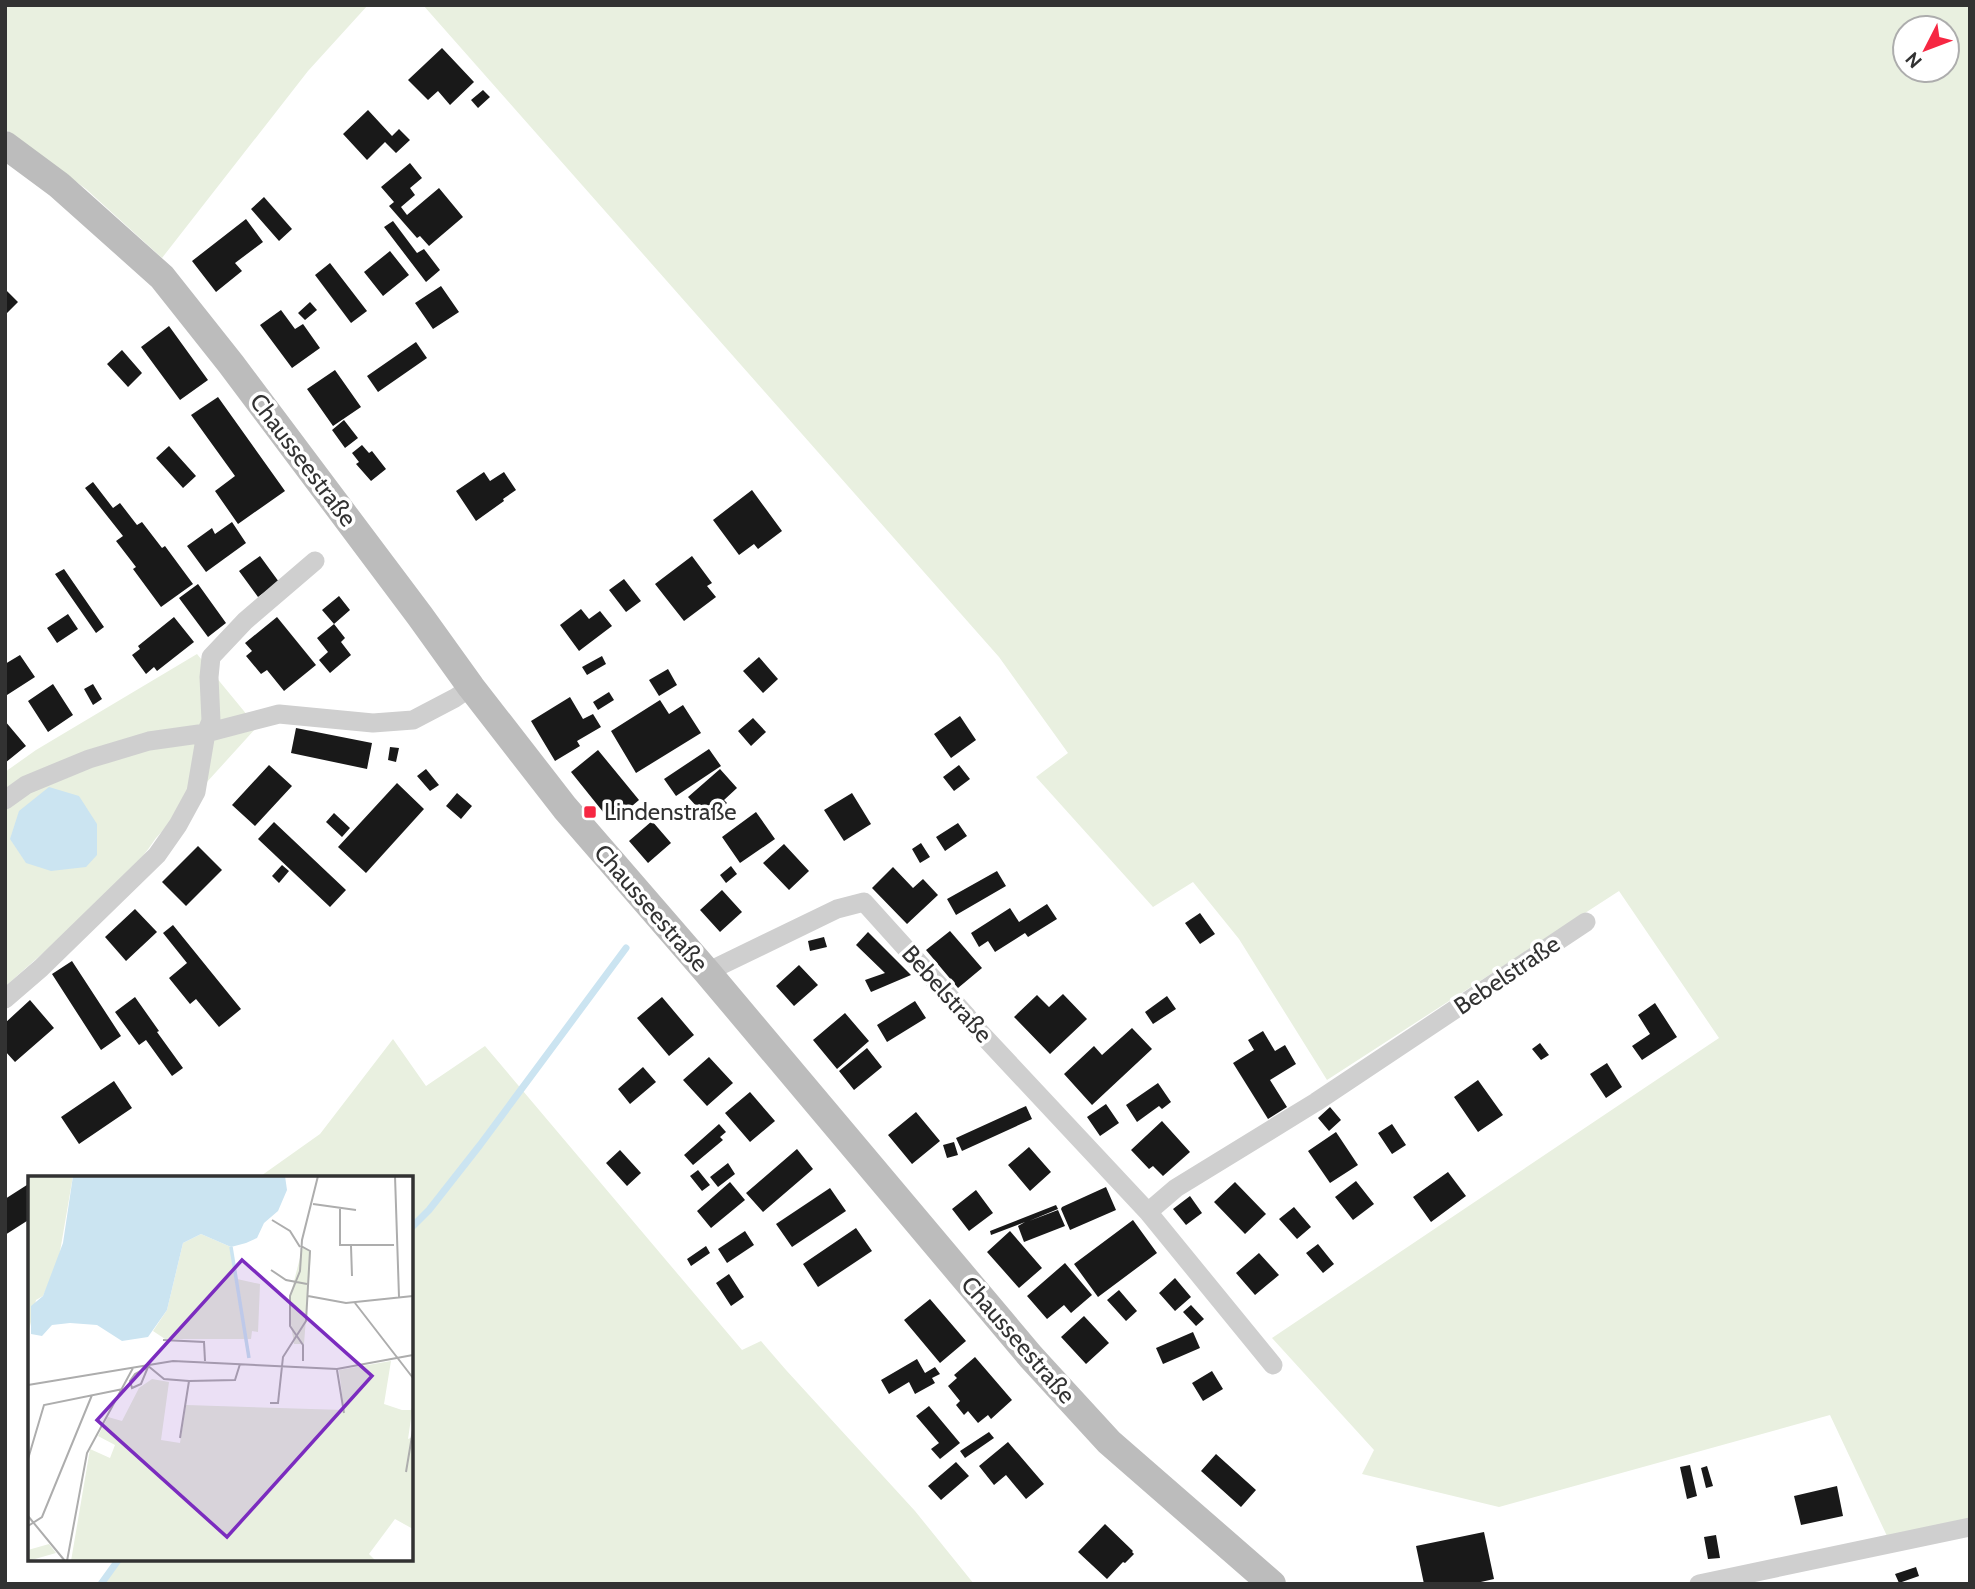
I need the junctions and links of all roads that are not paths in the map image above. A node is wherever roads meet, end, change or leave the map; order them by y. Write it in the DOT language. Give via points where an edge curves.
graph roads {
  1 [pos="5,145"];
  2 [pos="315,561"];
  3 [pos="471,687"];
  4 [pos="206,733"];
  5 [pos="5,800"];
  6 [pos="1586,922"];
  7 [pos="707,972"];
  8 [pos="5,999"];
  9 [pos="1148,1212"];
  10 [pos="1273,1365"];
  11 [pos="1970,1527"];
  12 [pos="1272,1584"];
  13 [pos="1699,1584"];
  1 -- 3 [label="main road, Chausseestraße" via="162,277"];
  2 -- 4 [label="street" via="211,657 211,721"];
  3 -- 4 [label="street" via="413,720 373,723 279,714"];
  3 -- 7 [label="main road, Chausseestraße" via="565,808"];
  4 -- 5 [label="street" via="149,741 89,759 26,785"];
  4 -- 8 [label="street" via="196,792 157,855"];
  6 -- 9 [label="street, Bebelstraße" via="1316,1102 1176,1188"];
  7 -- 9 [label="street, Bebelstraße" via="836,909 864,902"];
  7 -- 12 [label="main road, Chausseestraße" via="1031,1357 1100,1432"];
  9 -- 10 [label="street, Bebelstraße"];
  11 -- 13 [label="street"];
}
